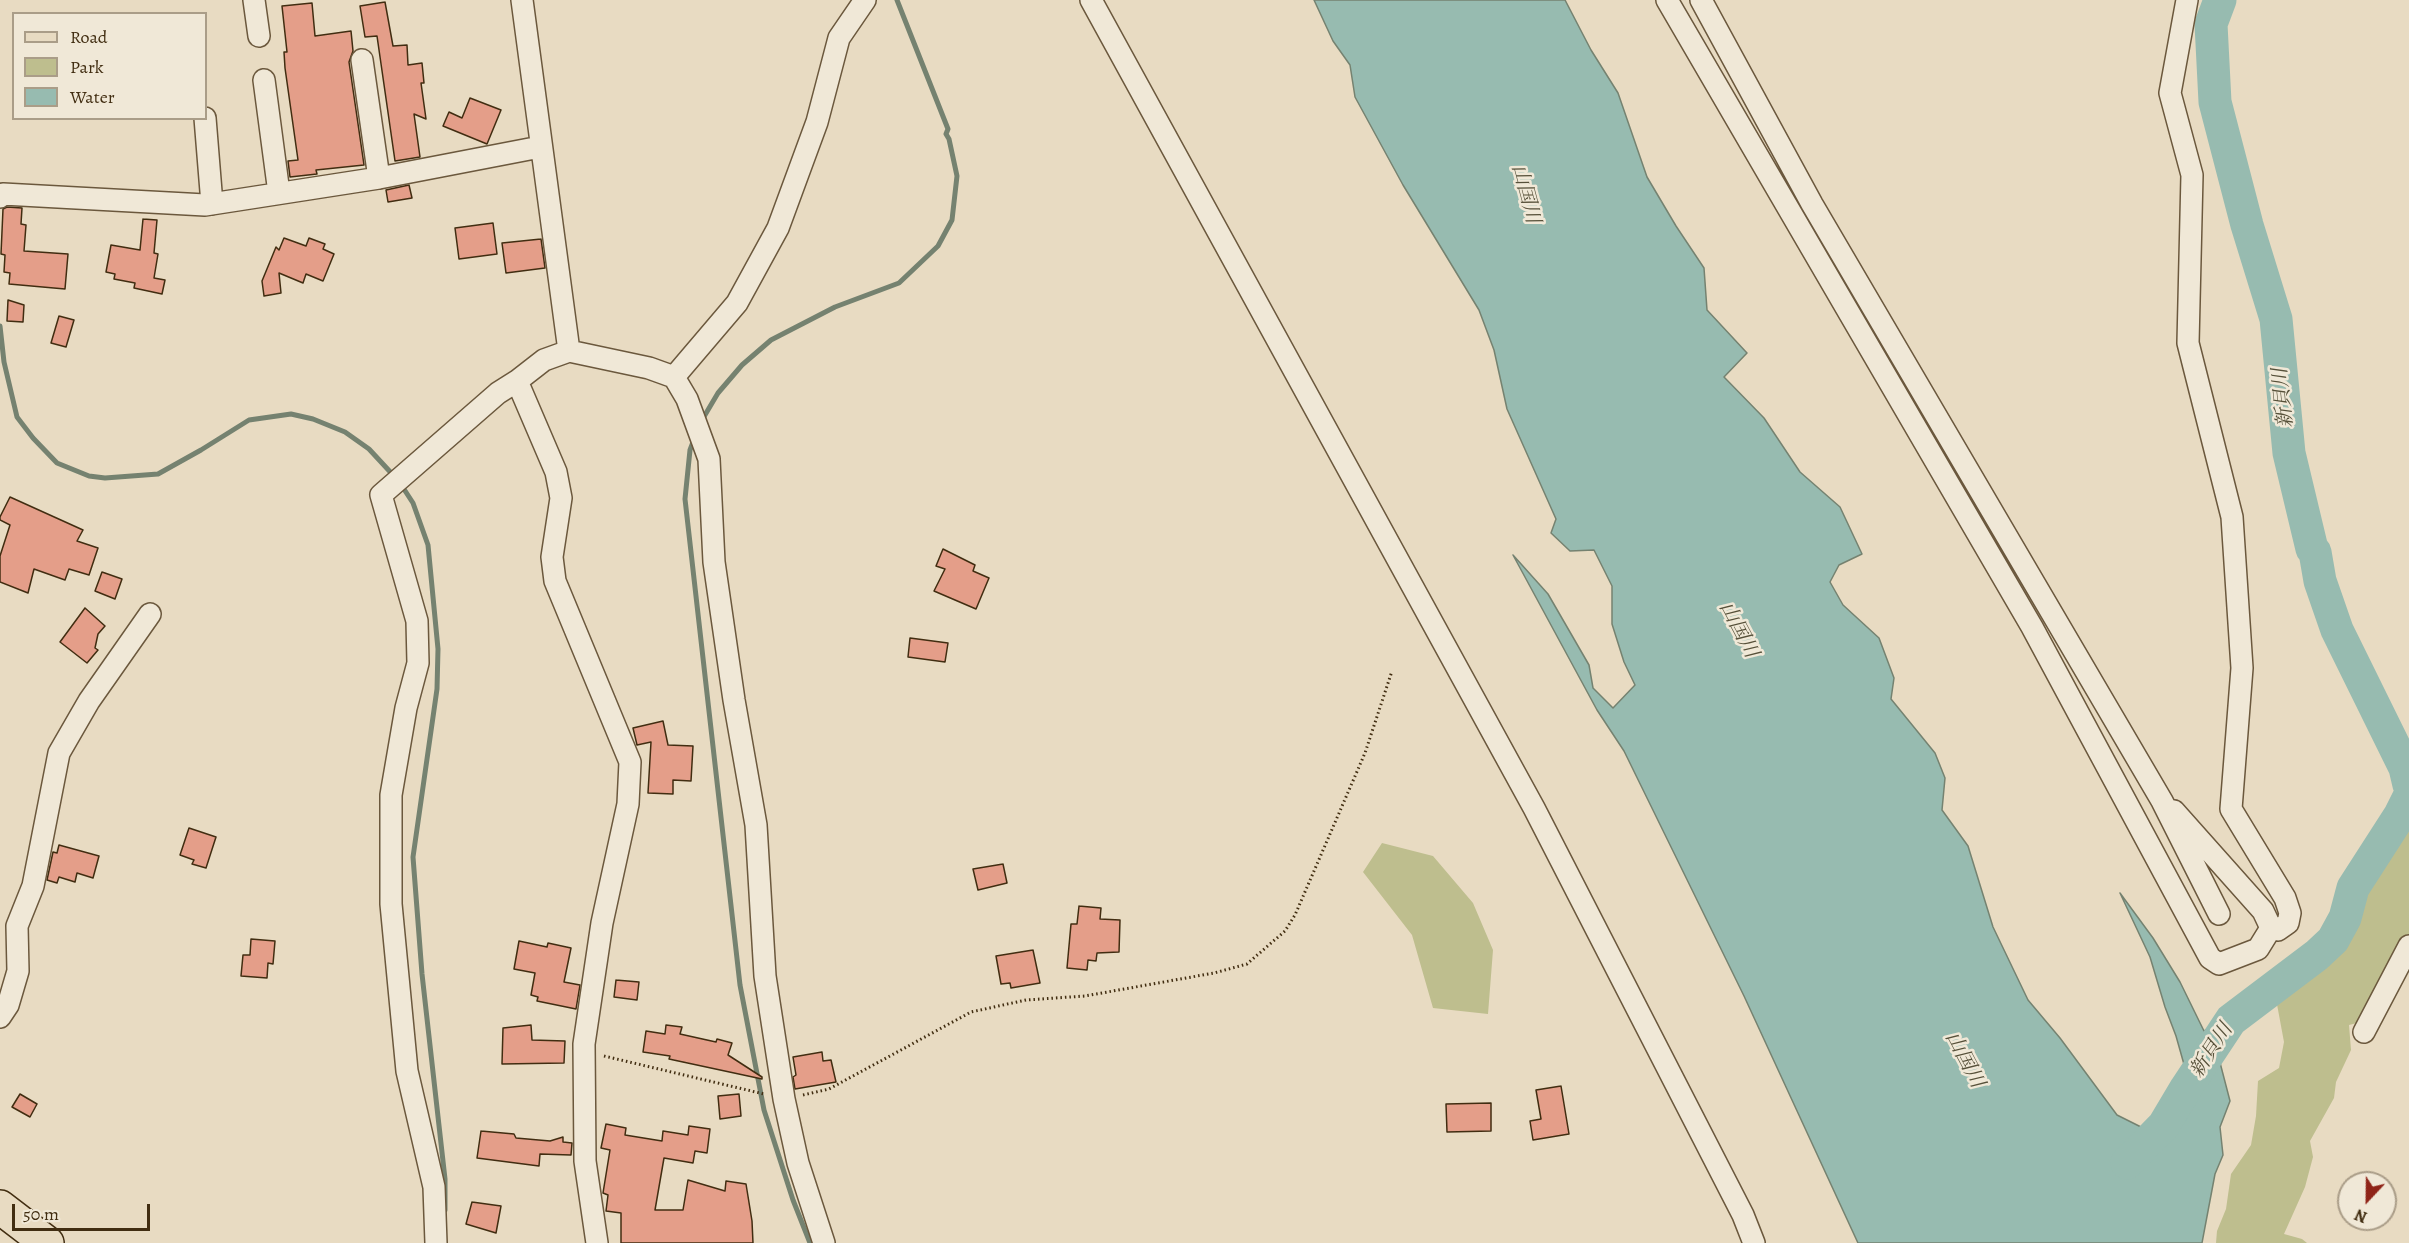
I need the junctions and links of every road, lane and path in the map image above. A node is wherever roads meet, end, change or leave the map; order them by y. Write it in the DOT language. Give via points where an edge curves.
graph roads {
  1 [pos="254,0"];
  2 [pos="522,0"];
  3 [pos="865,0"];
  4 [pos="1091,0"];
  5 [pos="1667,0"];
  6 [pos="1701,0"];
  7 [pos="2187,0"];
  8 [pos="259,36"];
  9 [pos="362,60"];
  10 [pos="264,80"];
  11 [pos="206,120"];
  12 [pos="540,147"];
  13 [pos="379,178"];
  14 [pos="279,194"];
  15 [pos="0,197"];
  16 [pos="212,204"];
  17 [pos="569,351"];
  18 [pos="674,377"];
  19 [pos="517,381"];
  20 [pos="150,614"];
  21 [pos="1392,670"];
  22 [pos="2162,801"];
  23 [pos="2219,914"];
  24 [pos="2271,928"];
  25 [pos="2409,946"];
  26 [pos="0,1017"];
  27 [pos="2364,1032"];
  28 [pos="584,1044"];
  29 [pos="784,1100"];
  30 [pos="0,1207"];
  31 [pos="47,1243"];
  32 [pos="436,1243"];
  33 [pos="597,1243"];
  34 [pos="824,1243"];
  35 [pos="1754,1243"];
  1 -- 8 [label="street"];
  2 -- 12 [label="street"];
  3 -- 18 [label="street" via="839,38 817,122 778,228 737,303"];
  4 -- 35 [label="street" via="1534,808"];
  5 -- 24 [label="street" via="2032,627 2210,958 2219,964 2258,949"];
  6 -- 22 [label="street" via="1812,204"];
  7 -- 24 [label="street" via="2170,93 2192,175 2188,343 2232,517 2242,668 2231,809 2285,898 2290,914 2288,923 2278,930"];
  9 -- 13 [label="street"];
  10 -- 14 [label="street"];
  11 -- 16 [label="street"];
  12 -- 13 [label="street"];
  12 -- 17 [label="street"];
  13 -- 14 [label="street"];
  14 -- 16 [label="street"];
  15 -- 16 [label="street" via="3,194"];
  17 -- 18 [label="street"];
  17 -- 19 [label="street" via="544,360"];
  18 -- 29 [label="street" via="687,399 709,459 714,562 756,825 765,976"];
  19 -- 28 [label="street" via="556,472 561,498 552,557 555,581 630,762 628,804 602,923"];
  19 -- 32 [label="street" via="498,393 381,495 417,621 418,663 391,795 391,904 407,1071 434,1187"];
  20 -- 26 [label="street" via="59,753 33,886 17,926 18,971 8,1005"];
  21 -- 29 [label="path" via="1365,753 1295,915 1285,931 1247,964 1085,996 1026,1000 971,1012 829,1089"];
  22 -- 23 [label="street"];
  22 -- 24 [label="street" via="2182,818 2263,911"];
  25 -- 27 [label="street"];
  28 -- 29 [label="path" via="590,1052"];
  28 -- 33 [label="street" via="585,1161"];
  29 -- 34 [label="street" via="798,1163"];
  30 -- 31 [label="main road"];
}
